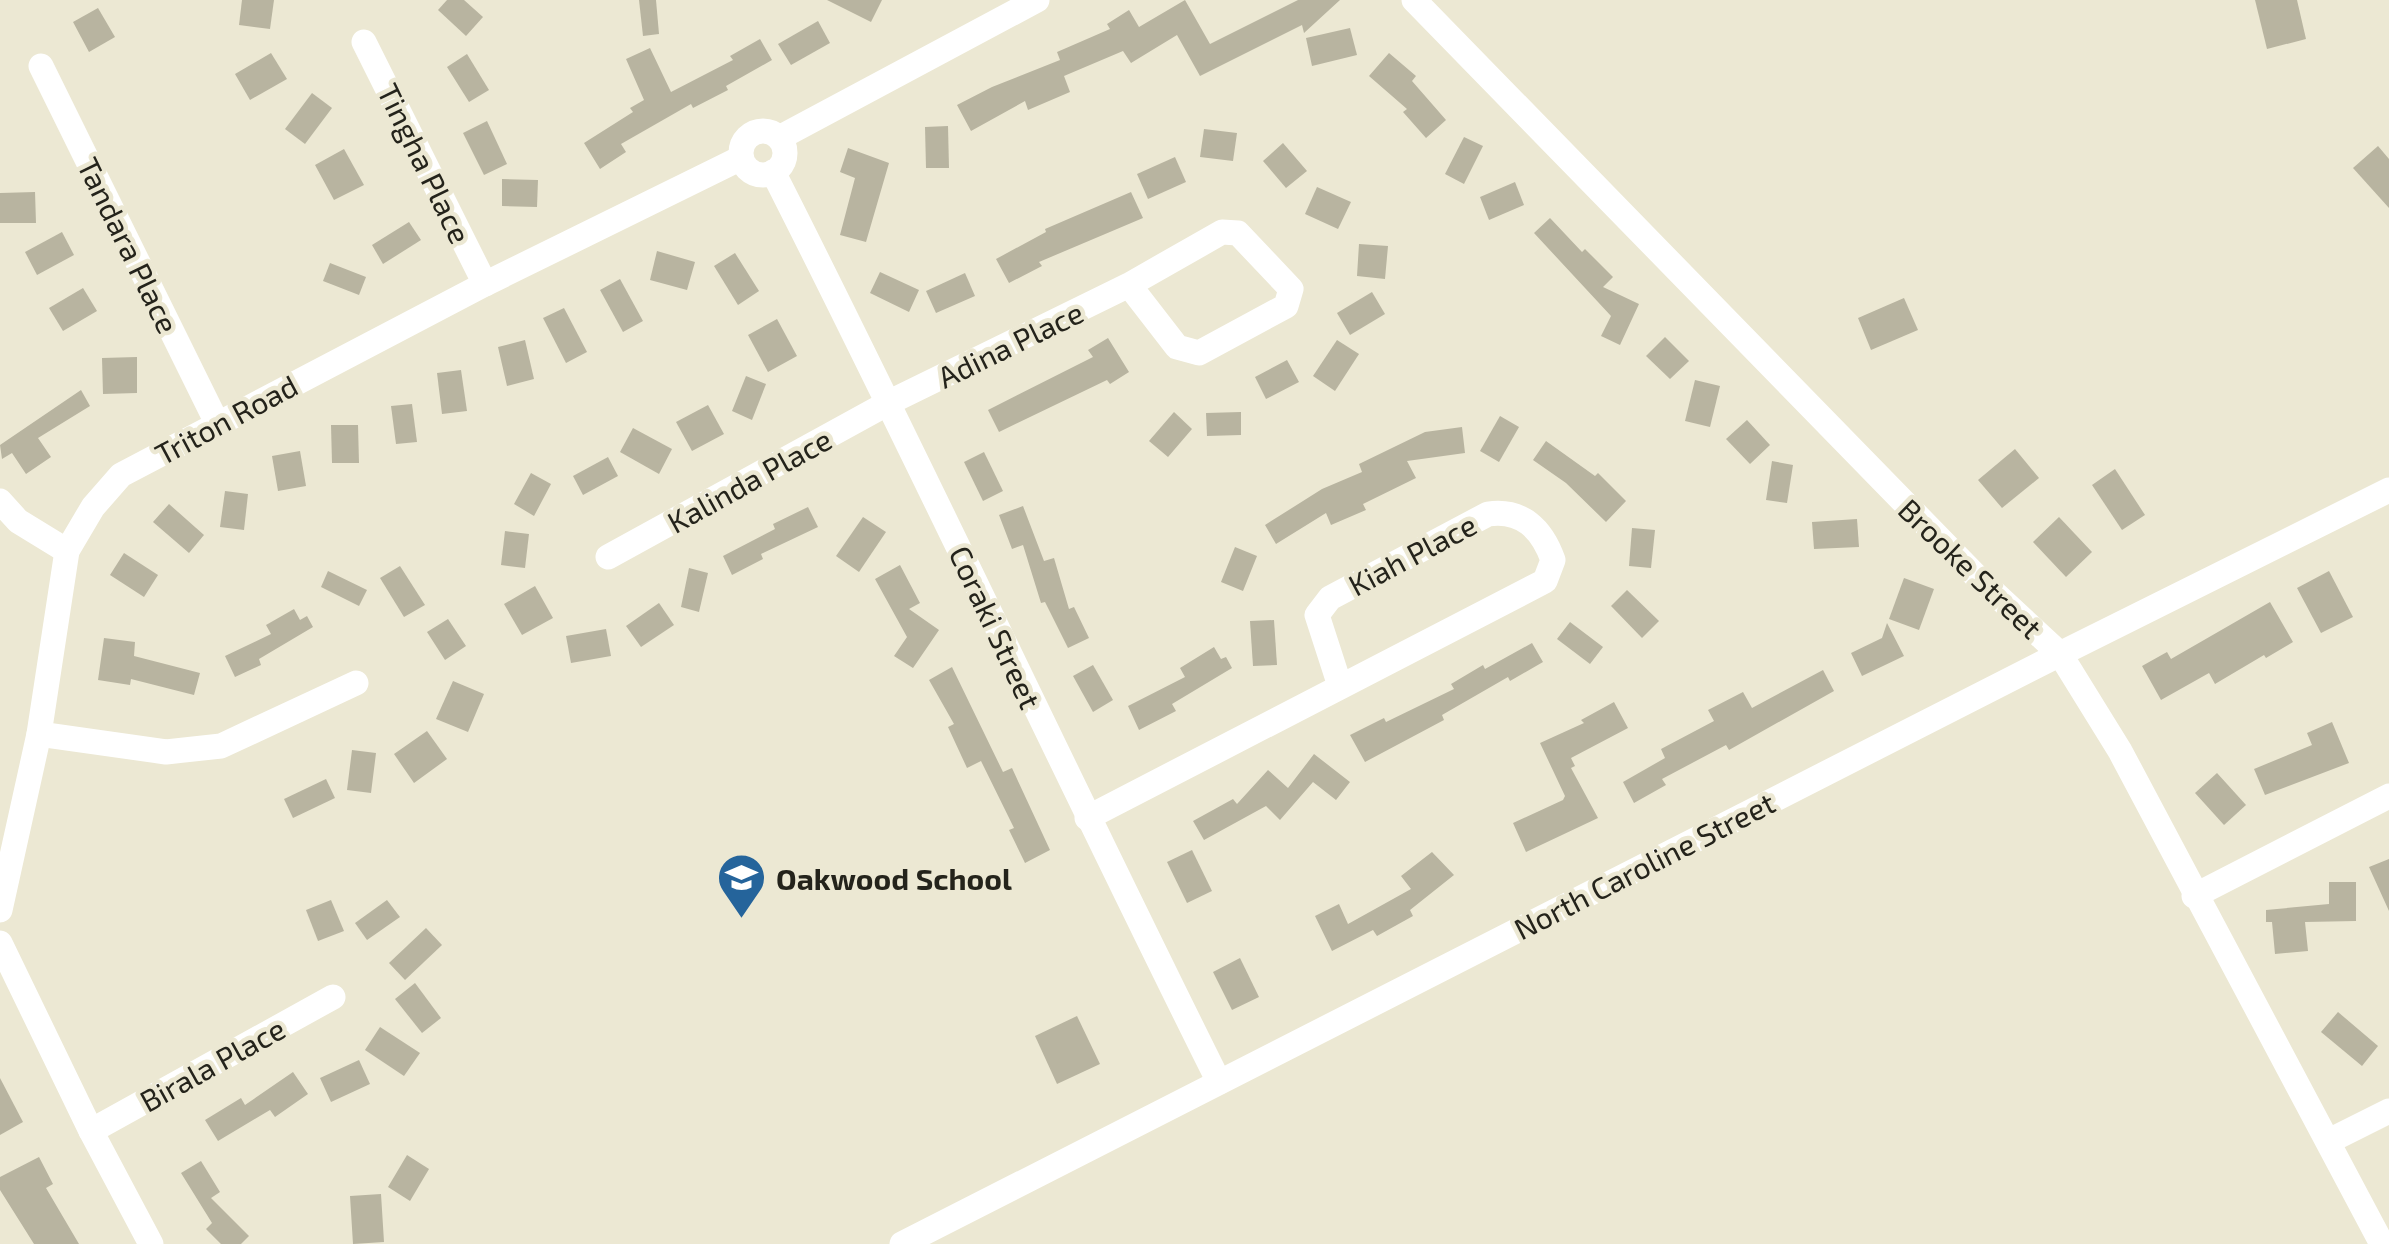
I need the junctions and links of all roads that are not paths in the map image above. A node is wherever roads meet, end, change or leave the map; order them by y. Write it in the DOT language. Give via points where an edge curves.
graph roads {
  1 [pos="1037,0"];
  2 [pos="1414,0"];
  3 [pos="994,9"];
  4 [pos="364,42"];
  5 [pos="41,66"];
  6 [pos="778,138"];
  7 [pos="742,158"];
  8 [pos="772,172"];
  9 [pos="485,284"];
  10 [pos="1129,285"];
  11 [pos="890,402"];
  12 [pos="218,425"];
  13 [pos="2389,490"];
  14 [pos="0,500"];
  15 [pos="67,551"];
  16 [pos="608,557"];
  17 [pos="2060,654"];
  18 [pos="356,683"];
  19 [pos="1340,686"];
  20 [pos="38,734"];
  21 [pos="2389,796"];
  22 [pos="1087,818"];
  23 [pos="2194,896"];
  24 [pos="0,910"];
  25 [pos="0,943"];
  26 [pos="333,997"];
  27 [pos="1219,1082"];
  28 [pos="2389,1111"];
  29 [pos="91,1131"];
  30 [pos="2329,1141"];
  31 [pos="151,1244"];
  32 [pos="902,1244"];
  33 [pos="2382,1244"];
  1 -- 3 [label="street"];
  2 -- 17 [label="street, Brooke Street"];
  3 -- 6 [label="street"];
  4 -- 9 [label="street, Tingha Place"];
  5 -- 12 [label="street, Tandara Place"];
  6 -- 7 [label="street" via="753,133"];
  6 -- 8 [label="street" via="784,159"];
  7 -- 8 [label="street" via="756,174"];
  7 -- 9 [label="street, Triton Road"];
  8 -- 11 [label="street, Coraki Street"];
  9 -- 12 [label="street, Triton Road"];
  10 -- 10 [label="street, Adina Place" via="1222,232 1238,233 1291,289 1286,306 1199,353 1177,348"];
  10 -- 11 [label="street, Adina Place"];
  11 -- 16 [label="street, Kalinda Place"];
  11 -- 22 [label="street, Coraki Street"];
  12 -- 15 [label="street, Triton Road" via="121,475"];
  13 -- 17 [label="street, North Caroline Street"];
  14 -- 15 [label="street" via="18,522"];
  15 -- 20 [label="street, Triton Road"];
  17 -- 23 [label="street, Brooke Street" via="2120,751"];
  17 -- 27 [label="street, North Caroline Street"];
  18 -- 20 [label="street" via="221,746 166,752"];
  19 -- 19 [label="street, Kiah Place" via="1545,581 1553,560 1546,540 1506,512 1488,514 1330,598 1317,615"];
  19 -- 22 [label="street, Kiah Place"];
  20 -- 24 [label="street, Triton Road"];
  21 -- 23 [label="street"];
  22 -- 27 [label="street, Coraki Street"];
  23 -- 30 [label="street, Brooke Street"];
  25 -- 29 [label="street"];
  26 -- 29 [label="street, Birala Place"];
  27 -- 32 [label="street, North Caroline Street"];
  28 -- 30 [label="street"];
  29 -- 31 [label="street"];
  30 -- 33 [label="street, Brooke Street"];
}
